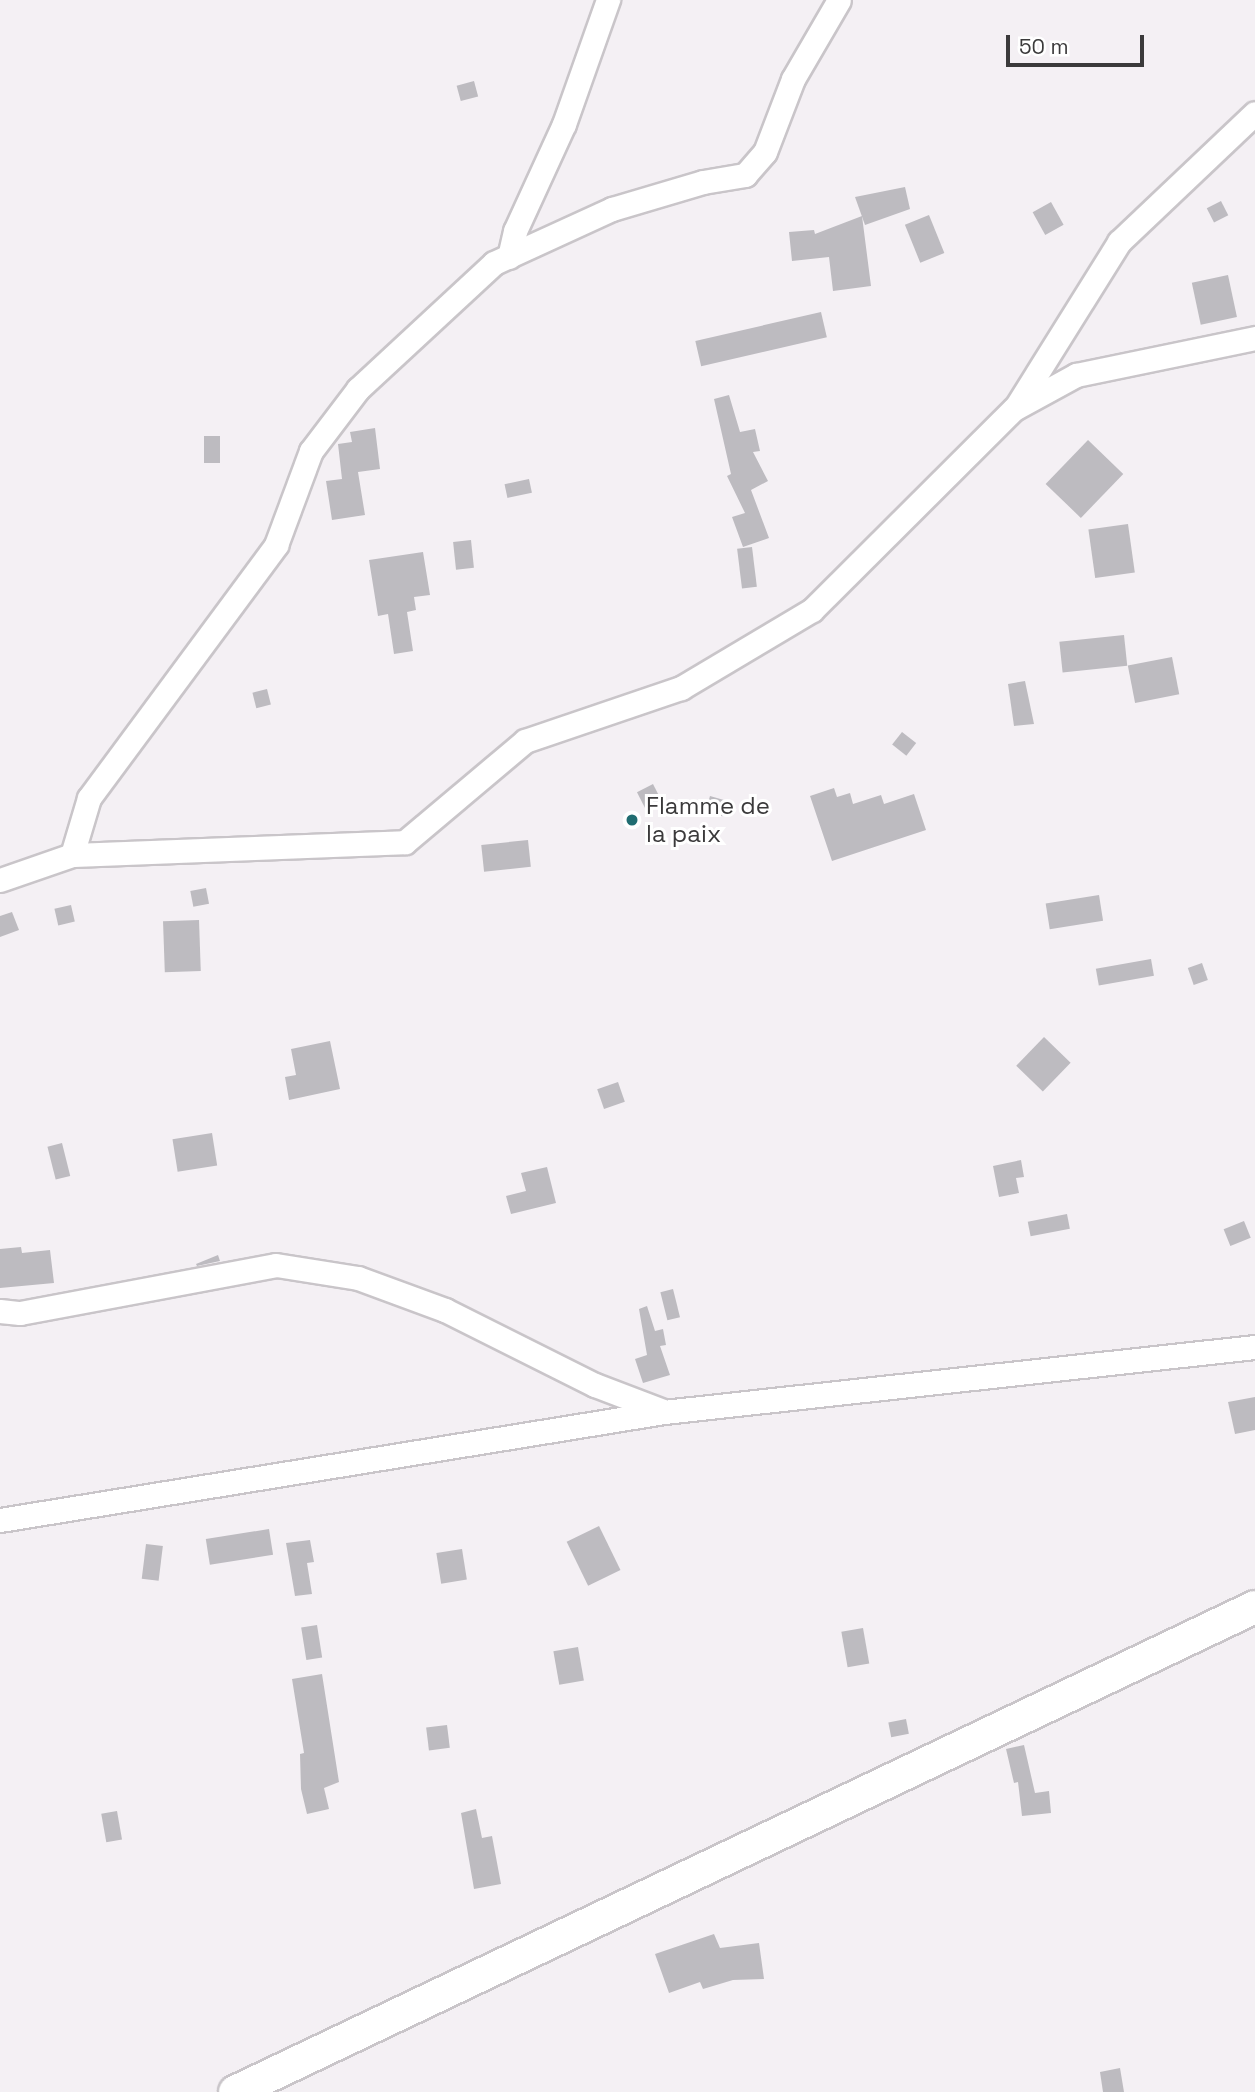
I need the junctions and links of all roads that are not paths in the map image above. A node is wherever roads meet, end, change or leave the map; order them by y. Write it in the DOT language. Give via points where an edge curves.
graph roads {
  1 [pos="608,0"];
  2 [pos="839,0"];
  3 [pos="1255,113"];
  4 [pos="509,257"];
  5 [pos="1255,338"];
  6 [pos="1014,409"];
  7 [pos="72,855"];
  8 [pos="0,880"];
  9 [pos="0,1311"];
  10 [pos="1255,1348"];
  11 [pos="664,1412"];
  12 [pos="0,1520"];
  13 [pos="1255,1607"];
  14 [pos="235,2092"];
  1 -- 4 [label="street" via="564,124 515,231"];
  2 -- 4 [label="street" via="793,79 765,152 745,175 703,182 612,209"];
  3 -- 6 [label="street" via="1119,242"];
  4 -- 7 [label="street" via="494,263 358,389 311,451 276,545 89,798"];
  5 -- 6 [label="street" via="1076,375"];
  6 -- 7 [label="street" via="812,610 681,688 525,741 404,842"];
  7 -- 8 [label="street"];
  9 -- 11 [label="street" via="20,1313 276,1265 358,1278 445,1310 595,1385"];
  10 -- 11 [label="street"];
  11 -- 12 [label="street"];
  13 -- 14 [label="main road"];
}
